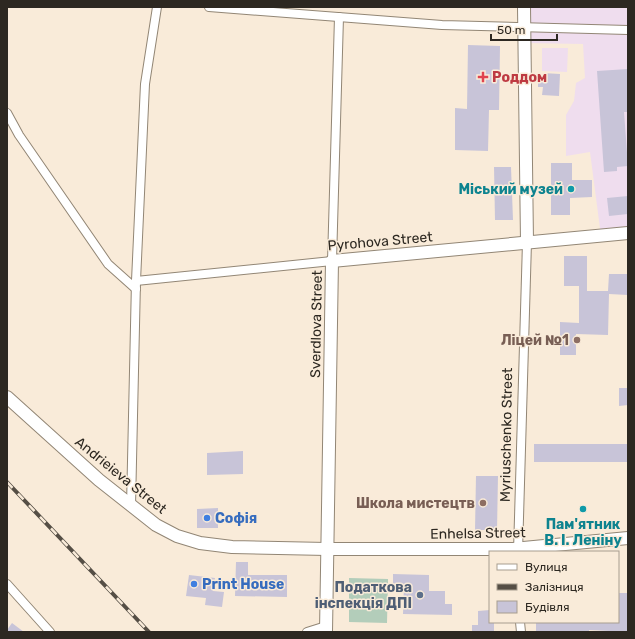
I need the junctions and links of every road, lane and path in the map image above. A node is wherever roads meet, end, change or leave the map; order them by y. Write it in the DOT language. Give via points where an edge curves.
graph roads {
  1 [pos="156,7"];
  2 [pos="209,7"];
  3 [pos="524,7"];
  4 [pos="339,17"];
  5 [pos="524,28"];
  6 [pos="628,30"];
  7 [pos="7,113"];
  8 [pos="628,233"];
  9 [pos="527,242"];
  10 [pos="332,260"];
  11 [pos="136,285"];
  12 [pos="7,397"];
  13 [pos="131,506"];
  14 [pos="628,538"];
  15 [pos="327,549"];
  16 [pos="518,550"];
  17 [pos="7,584"];
  18 [pos="326,629"];
  19 [pos="50,632"];
  20 [pos="306,632"];
  1 -- 11 [label="street" via="145,84"];
  2 -- 4 [label="street"];
  3 -- 5 [label="street, Myriuschenko Street"];
  4 -- 5 [label="street"];
  4 -- 10 [label="street, Sverdlova Street"];
  5 -- 6 [label="street"];
  5 -- 9 [label="street, Myriuschenko Street"];
  7 -- 11 [label="street" via="19,135 108,264"];
  8 -- 9 [label="street, Pyrohova Street"];
  9 -- 10 [label="street, Pyrohova Street"];
  9 -- 16 [label="street, Myriuschenko Street"];
  10 -- 11 [label="street, Pyrohova Street"];
  10 -- 15 [label="street, Sverdlova Street"];
  11 -- 13 [label="street"];
  12 -- 13 [label="street, Andrieieva Street"];
  13 -- 15 [label="street, Andrieieva Street" via="156,525 177,536 200,543 232,547"];
  14 -- 16 [label="street, Enhelsa Street"];
  15 -- 16 [label="street, Enhelsa Street"];
  15 -- 18 [label="street, Sverdlova Street"];
  17 -- 19 [label="street"];
  18 -- 20 [label="street"];
}
